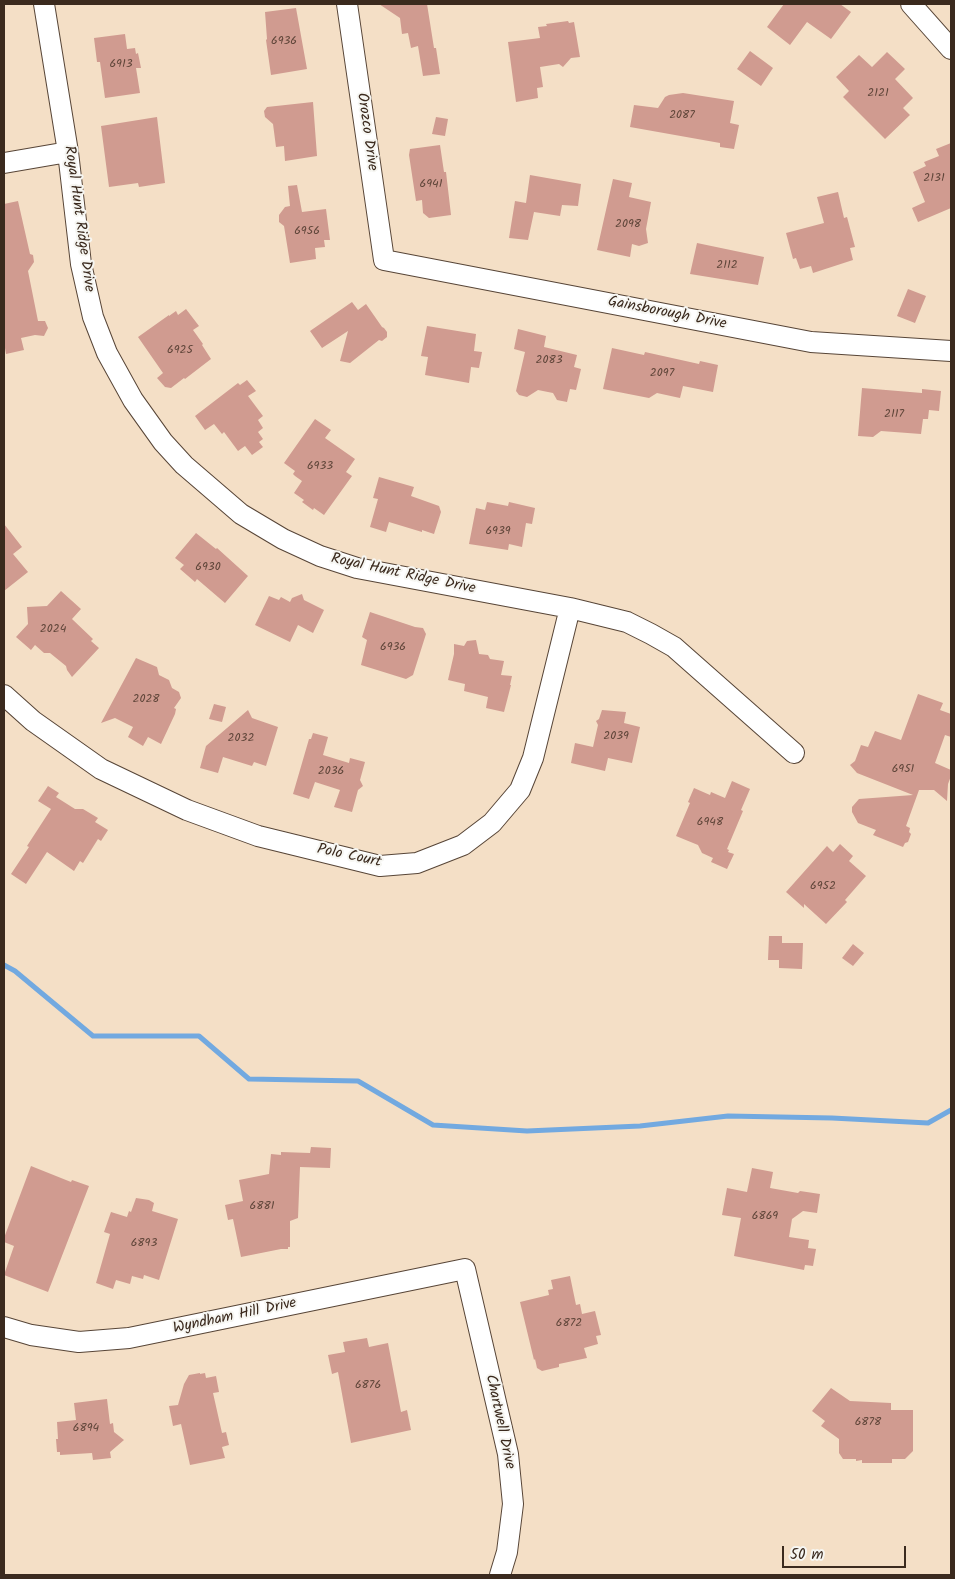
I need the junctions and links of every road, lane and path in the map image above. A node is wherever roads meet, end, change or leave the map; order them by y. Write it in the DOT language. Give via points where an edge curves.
graph roads {
  1 [pos="44,4"];
  2 [pos="347,4"];
  3 [pos="911,4"];
  4 [pos="951,49"];
  5 [pos="68,152"];
  6 [pos="4,163"];
  7 [pos="384,260"];
  8 [pos="951,351"];
  9 [pos="570,608"];
  10 [pos="4,695"];
  11 [pos="794,753"];
  12 [pos="465,1269"];
  13 [pos="4,1327"];
  14 [pos="500,1575"];
  1 -- 5 [label="street, Royal Hunt Ridge Drive"];
  2 -- 7 [label="street, Orozco Drive"];
  3 -- 4 [label="street"];
  5 -- 6 [label="street"];
  5 -- 9 [label="street, Royal Hunt Ridge Drive" via="81,264 93,316 107,354 133,400 184,465 240,514 320,556 356,568 423,582"];
  7 -- 8 [label="street, Gainsborough Drive" via="812,342"];
  9 -- 10 [label="street, Polo Court" via="533,758 520,790 492,824 463,845 417,863 380,866 258,836 186,810 101,769 33,721"];
  9 -- 11 [label="street, Royal Hunt Ridge Drive" via="627,622 674,647"];
  12 -- 13 [label="street, Wyndham Hill Drive" via="129,1338 79,1342 31,1335"];
  12 -- 14 [label="street, Chartwell Drive" via="508,1454 513,1504 507,1552"];
}
